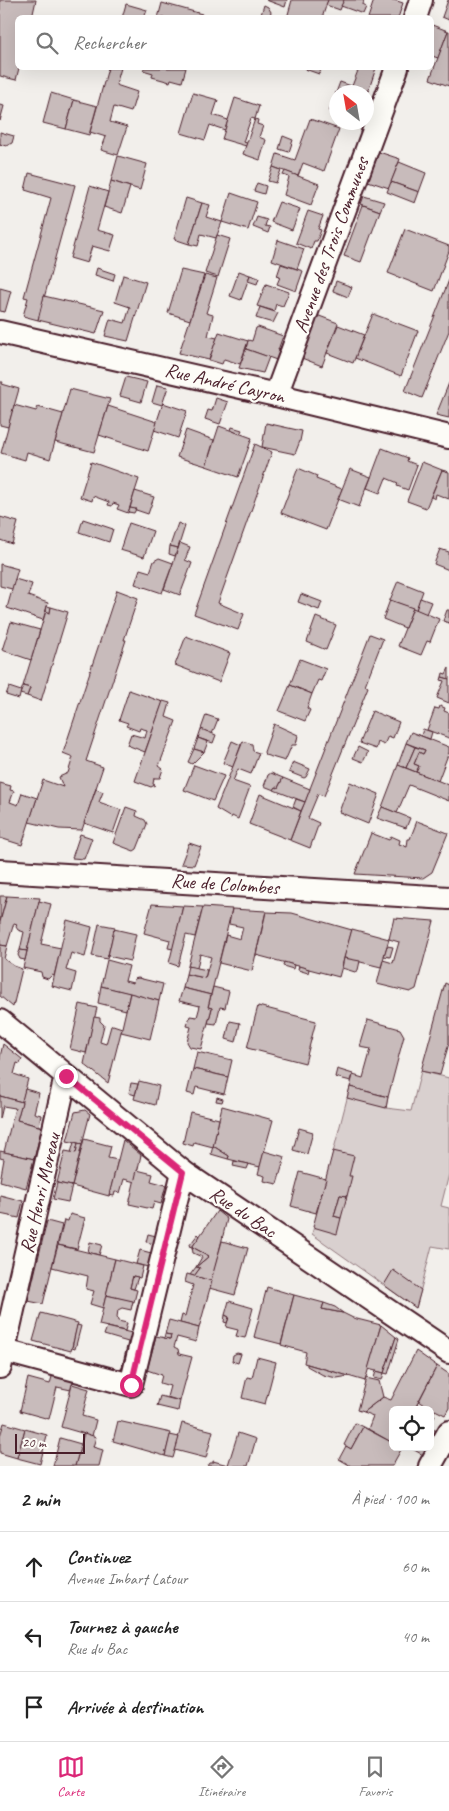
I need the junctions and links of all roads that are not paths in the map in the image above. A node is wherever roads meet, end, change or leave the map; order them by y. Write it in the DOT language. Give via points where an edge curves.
graph roads {
  1 [pos="421,0"];
  2 [pos="416,15"];
  3 [pos="396,70"];
  4 [pos="0,332"];
  5 [pos="276,395"];
  6 [pos="449,437"];
  7 [pos="0,871"];
  8 [pos="448,892"];
  9 [pos="0,1021"];
  10 [pos="66,1076"];
  11 [pos="183,1172"];
  12 [pos="449,1352"];
  13 [pos="2,1360"];
  14 [pos="449,1432"];
  15 [pos="430,1466"];
  1 -- 2 [label="street"];
  3 -- 5 [label="street, Avenue des Trois Communes"];
  4 -- 5 [label="street, Rue André Cayron"];
  5 -- 6 [label="street, Rue André Cayron"];
  7 -- 8 [label="street, Rue de Colombes"];
  9 -- 10 [label="street, Rue du Bac"];
  10 -- 11 [label="street, Rue du Bac"];
  10 -- 13 [label="street, Rue Henri Moreau"];
  11 -- 12 [label="street, Rue du Bac"];
  11 -- 13 [label="street" via="131,1385"];
  14 -- 15 [label="street"];
}
